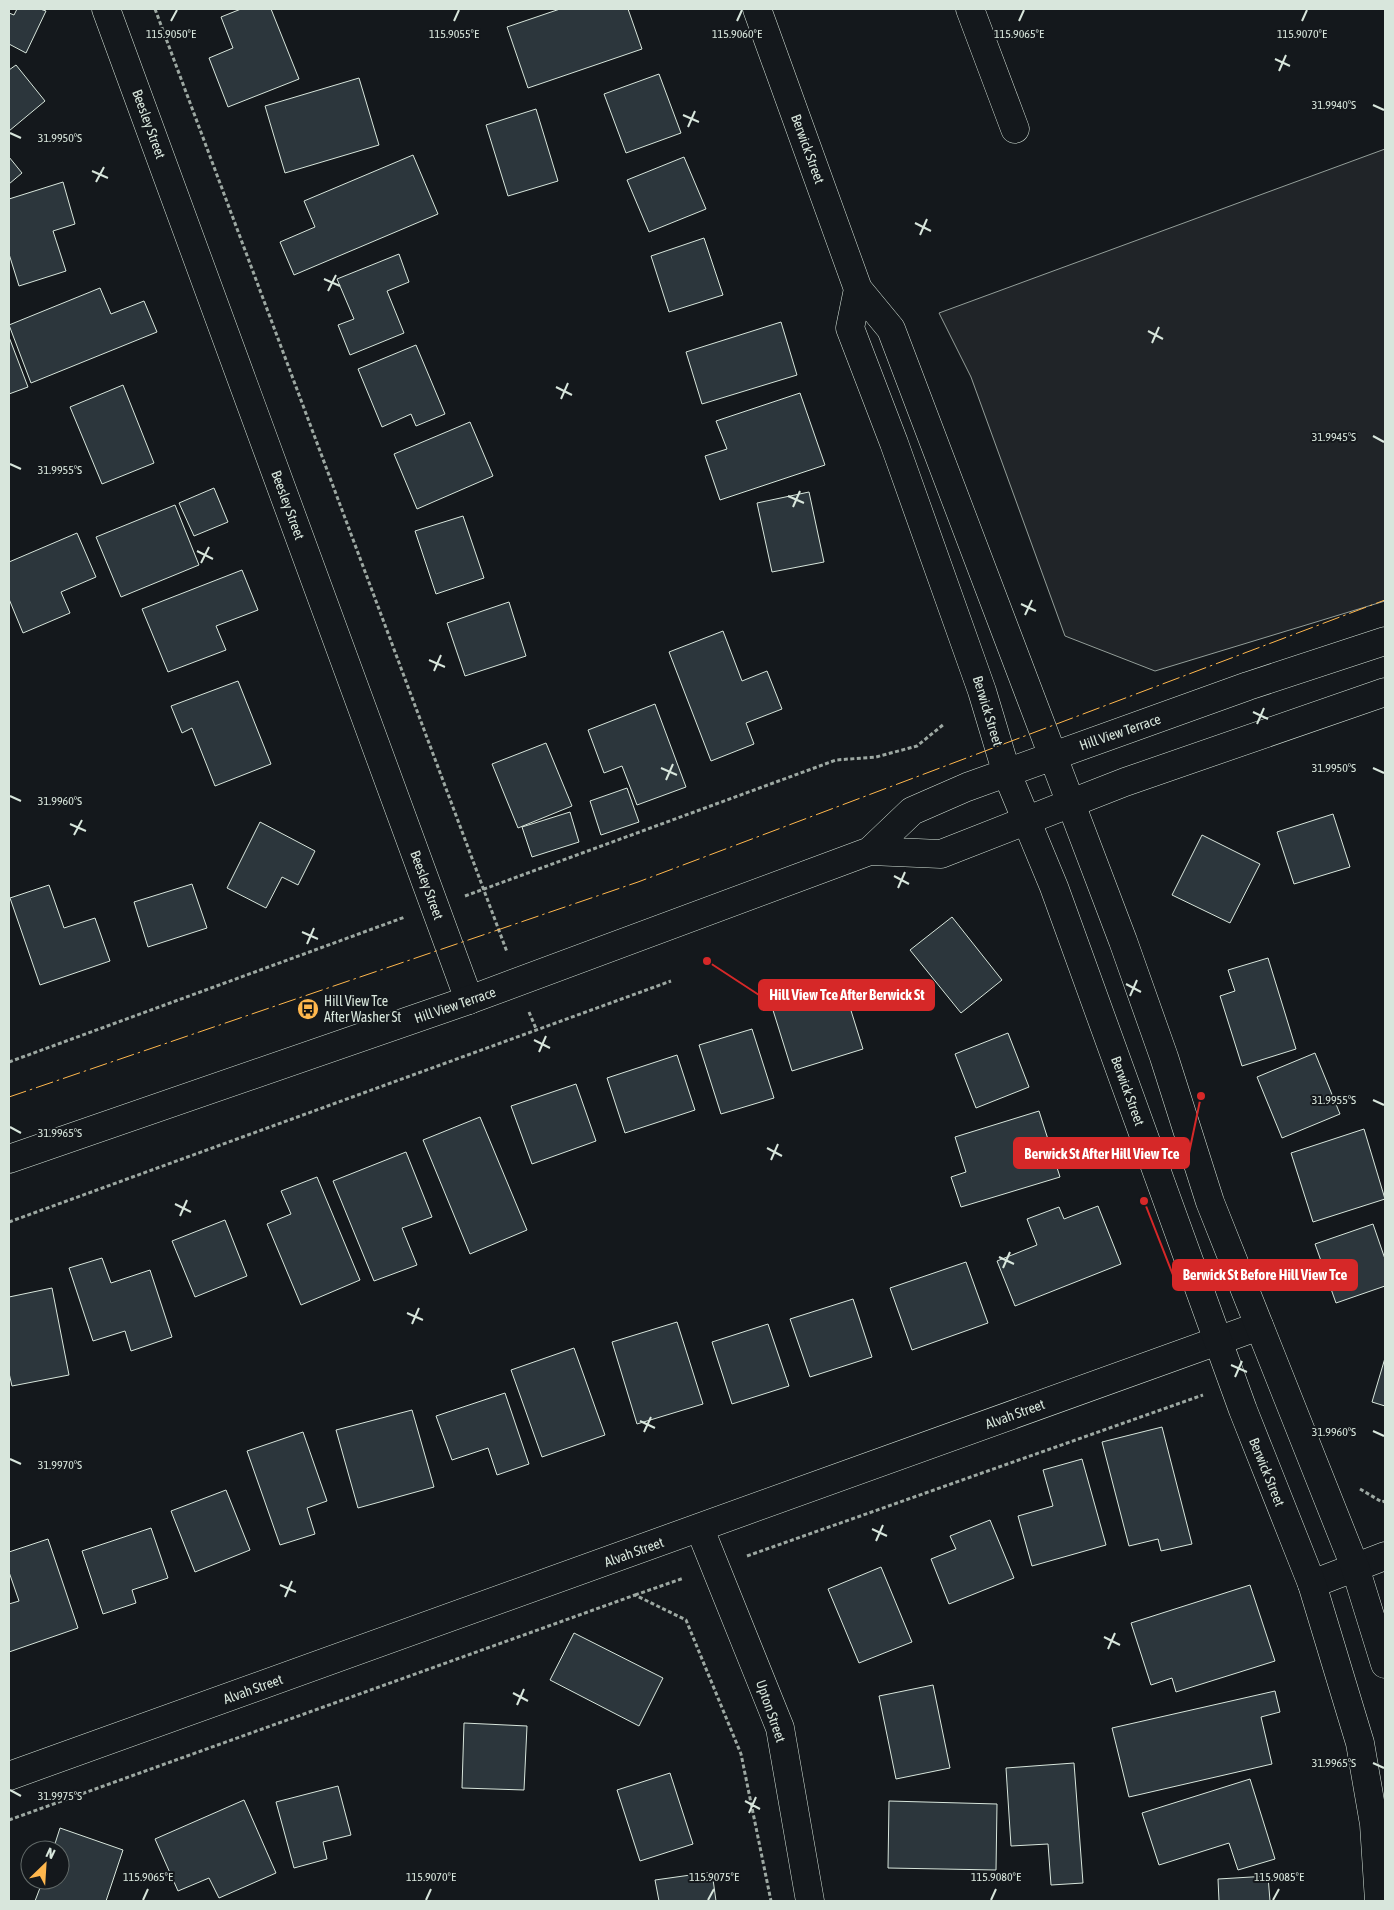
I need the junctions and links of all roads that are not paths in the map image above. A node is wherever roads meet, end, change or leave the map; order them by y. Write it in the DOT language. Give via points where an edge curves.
graph roads {
  1 [pos="106,9"];
  2 [pos="757,9"];
  3 [pos="970,9"];
  4 [pos="1015,129"];
  5 [pos="858,289"];
  6 [pos="1385,642"];
  7 [pos="1385,692"];
  8 [pos="1051,756"];
  9 [pos="1006,772"];
  10 [pos="1069,803"];
  11 [pos="1026,819"];
  12 [pos="870,850"];
  13 [pos="469,1000"];
  14 [pos="9,1159"];
  15 [pos="1259,1326"];
  16 [pos="1217,1340"];
  17 [pos="700,1529"];
  18 [pos="1385,1556"];
  19 [pos="1355,1567"];
  20 [pos="1312,1584"];
  21 [pos="1385,1664"];
  22 [pos="9,1776"];
  23 [pos="810,1901"];
  24 [pos="1379,1901"];
  1 -- 13 [label="main road, Beesley Street"];
  2 -- 5 [label="main road, Berwick Street"];
  3 -- 4 [label="main road"];
  5 -- 8 [label="main road, Berwick Street" via="891,329"];
  5 -- 9 [label="main road, Berwick Street" via="850,328 982,691"];
  6 -- 8 [label="main road, Hill View Terrace" via="1248,686"];
  7 -- 10 [label="main road, Hill View Terrace"];
  8 -- 9 [label="main road, Hill View Terrace"];
  8 -- 10 [label="main road, Berwick Street"];
  9 -- 11 [label="main road, Berwick Street"];
  9 -- 12 [label="main road, Hill View Terrace" via="912,811"];
  10 -- 11 [label="main road, Hill View Terrace"];
  10 -- 15 [label="main road, Berwick Street" via="1164,1057 1210,1202"];
  11 -- 12 [label="main road, Hill View Terrace" via="941,854"];
  11 -- 16 [label="main road, Berwick Street" via="1061,905"];
  12 -- 13 [label="main road, Hill View Terrace"];
  13 -- 14 [label="main road, Hill View Terrace"];
  15 -- 16 [label="main road, Alvah Street"];
  15 -- 19 [label="main road, Berwick Street"];
  16 -- 17 [label="main road, Alvah Street"];
  16 -- 20 [label="main road, Berwick Street"];
  17 -- 22 [label="main road, Alvah Street"];
  17 -- 23 [label="main road, Upton Street" via="780,1728"];
  18 -- 19 [label="main road"];
  19 -- 20 [label="main road"];
  19 -- 21 [label="main road, Berwick Street"];
  20 -- 24 [label="main road, Berwick Street" via="1360,1743 1374,1824"];
}
